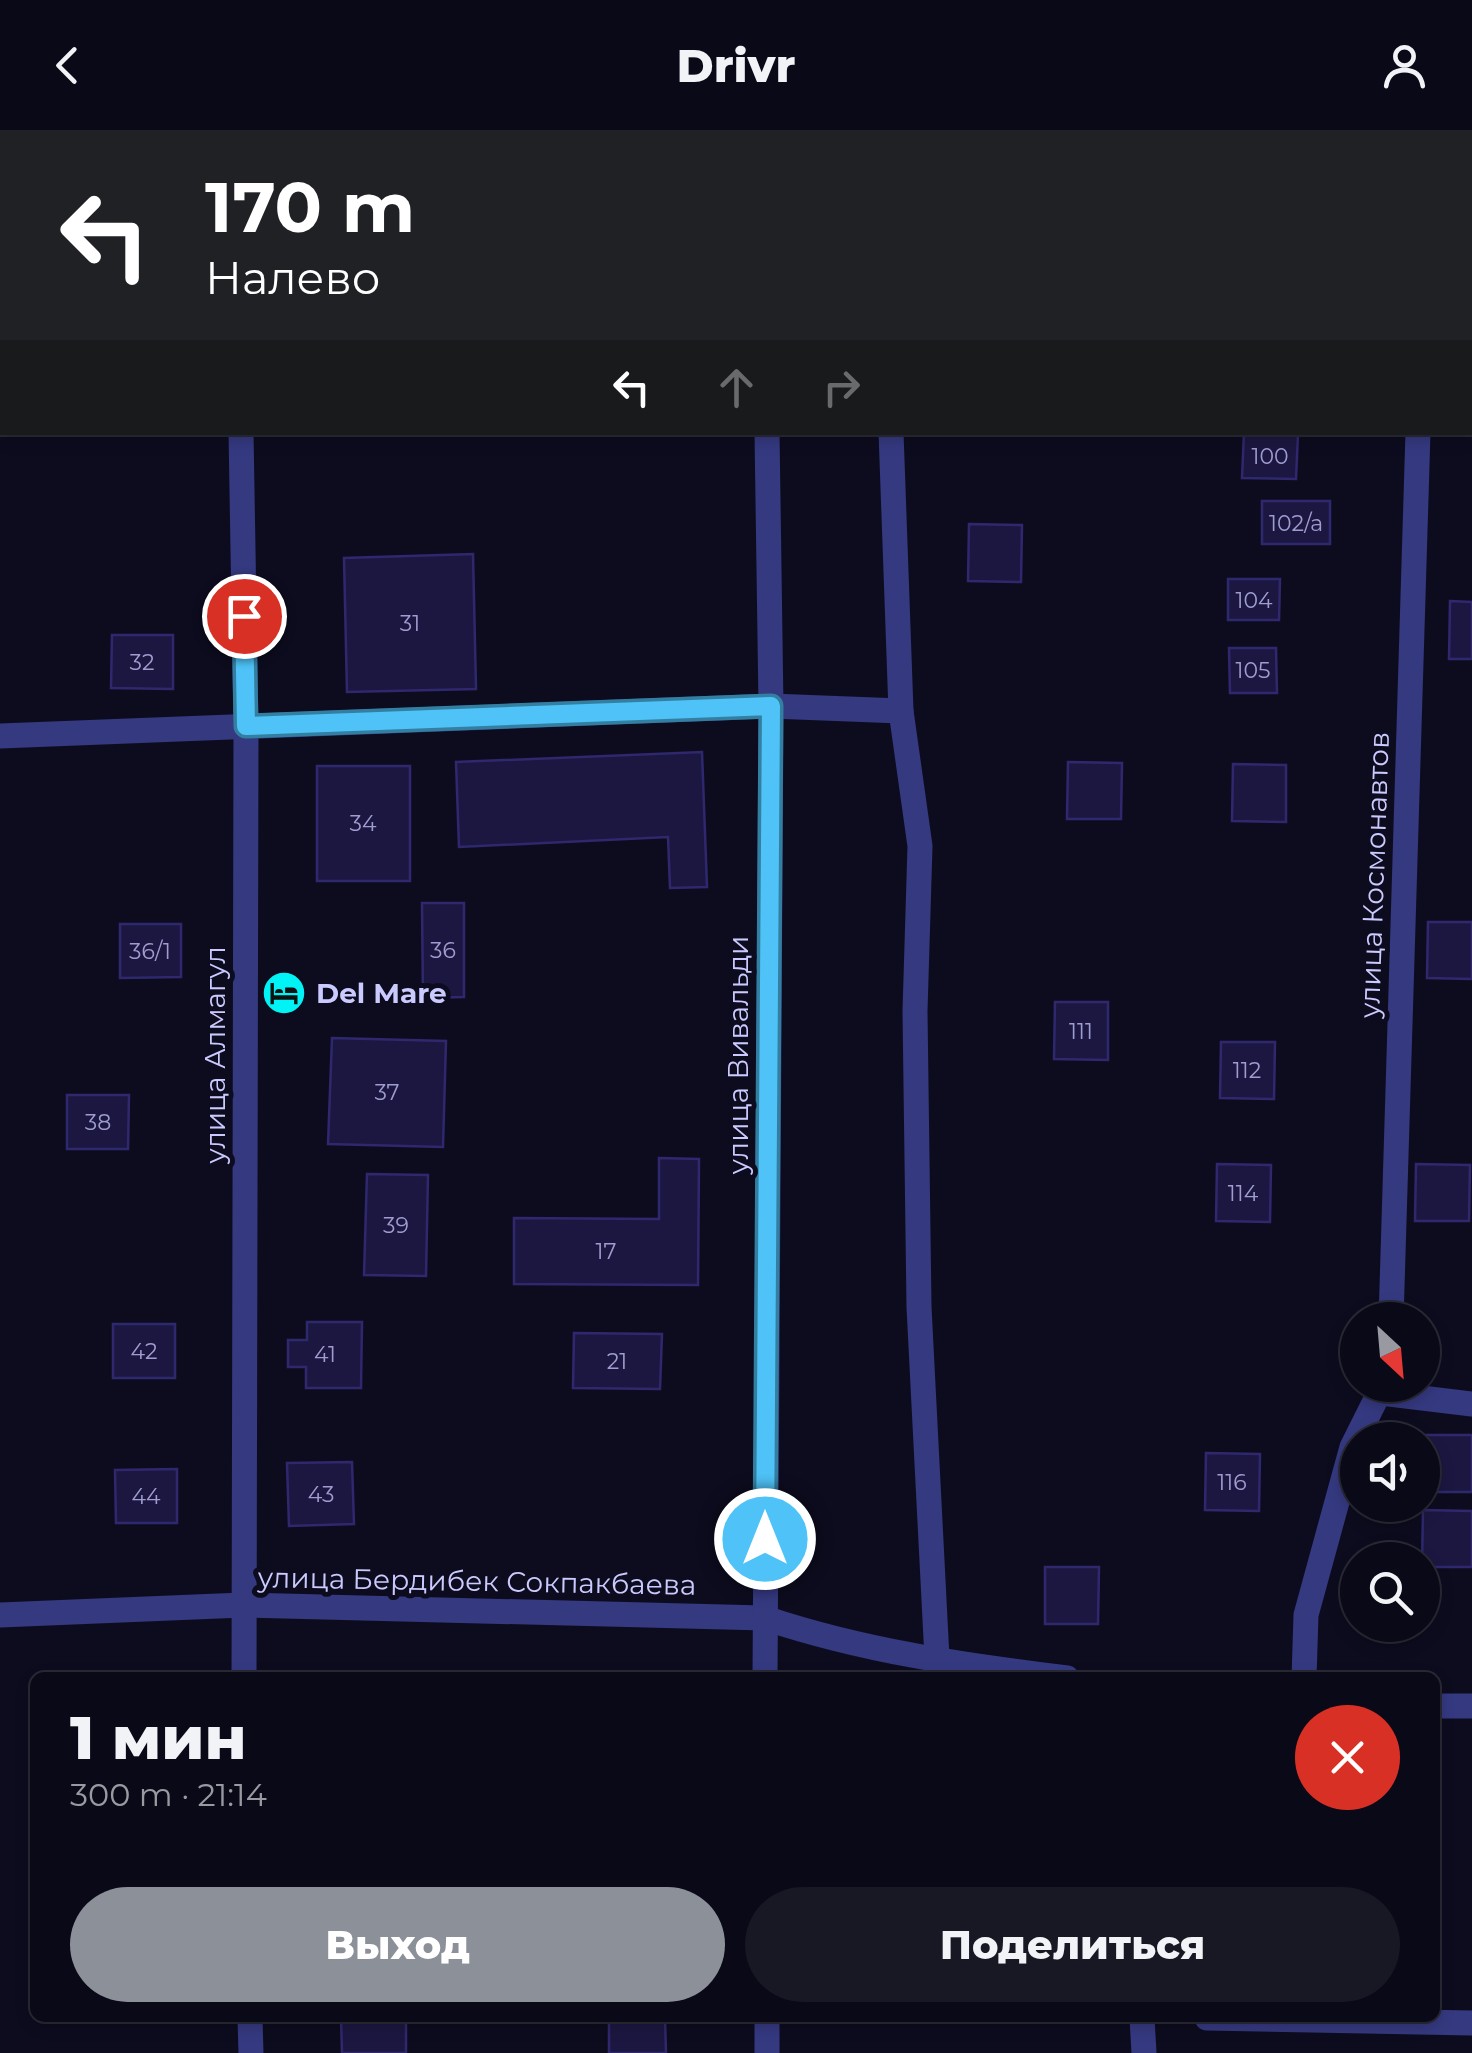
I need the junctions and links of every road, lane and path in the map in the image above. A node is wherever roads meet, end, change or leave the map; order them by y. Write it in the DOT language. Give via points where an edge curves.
graph roads {
  1 [pos="241,435"];
  2 [pos="767,435"];
  3 [pos="891,435"];
  4 [pos="1418,435"];
  5 [pos="771,706"];
  6 [pos="901,711"];
  7 [pos="246,726"];
  8 [pos="0,736"];
  9 [pos="1392,1302"];
  10 [pos="1440,1399"];
  11 [pos="1375,1402"];
  12 [pos="1472,1404"];
  13 [pos="243,1605"];
  14 [pos="0,1615"];
  15 [pos="765,1618"];
  16 [pos="938,1670"];
  17 [pos="244,1672"];
  18 [pos="765,1672"];
  19 [pos="970,1672"];
  20 [pos="1304,1672"];
  21 [pos="1440,1706"];
  22 [pos="1472,1706"];
  23 [pos="250,2022"];
  24 [pos="767,2022"];
  25 [pos="1142,2022"];
  26 [pos="1419,2022"];
  27 [pos="1472,2023"];
  28 [pos="251,2053"];
  29 [pos="767,2053"];
  30 [pos="1144,2053"];
  1 -- 7 [label="street, улица Алмагул"];
  2 -- 5 [label="street, улица Вивальди"];
  3 -- 6 [label="street"];
  4 -- 9 [label="street, улица Космонавтов"];
  5 -- 6 [label="street"];
  5 -- 7 [label="street"];
  5 -- 15 [label="street, улица Вивальди"];
  6 -- 16 [label="street" via="920,846 920,1307"];
  7 -- 8 [label="street"];
  7 -- 13 [label="street, улица Алмагул"];
  10 -- 12 [label="street"];
  11 -- 20 [label="street" via="1352,1447 1306,1615"];
  13 -- 14 [label="street, улица Бердибек Сокпакбаева"];
  13 -- 15 [label="street, улица Бердибек Сокпакбаева"];
  13 -- 17 [label="street, улица Алмагул"];
  15 -- 16 [label="street, улица Бердибек Сокпакбаева"];
  15 -- 18 [label="street, улица Вивальди"];
  16 -- 19 [label="street, улица Бердибек Сокпакбаева"];
  21 -- 22 [label="street"];
  23 -- 28 [label="street"];
  24 -- 29 [label="street"];
  25 -- 30 [label="street"];
  26 -- 27 [label="street"];
}
